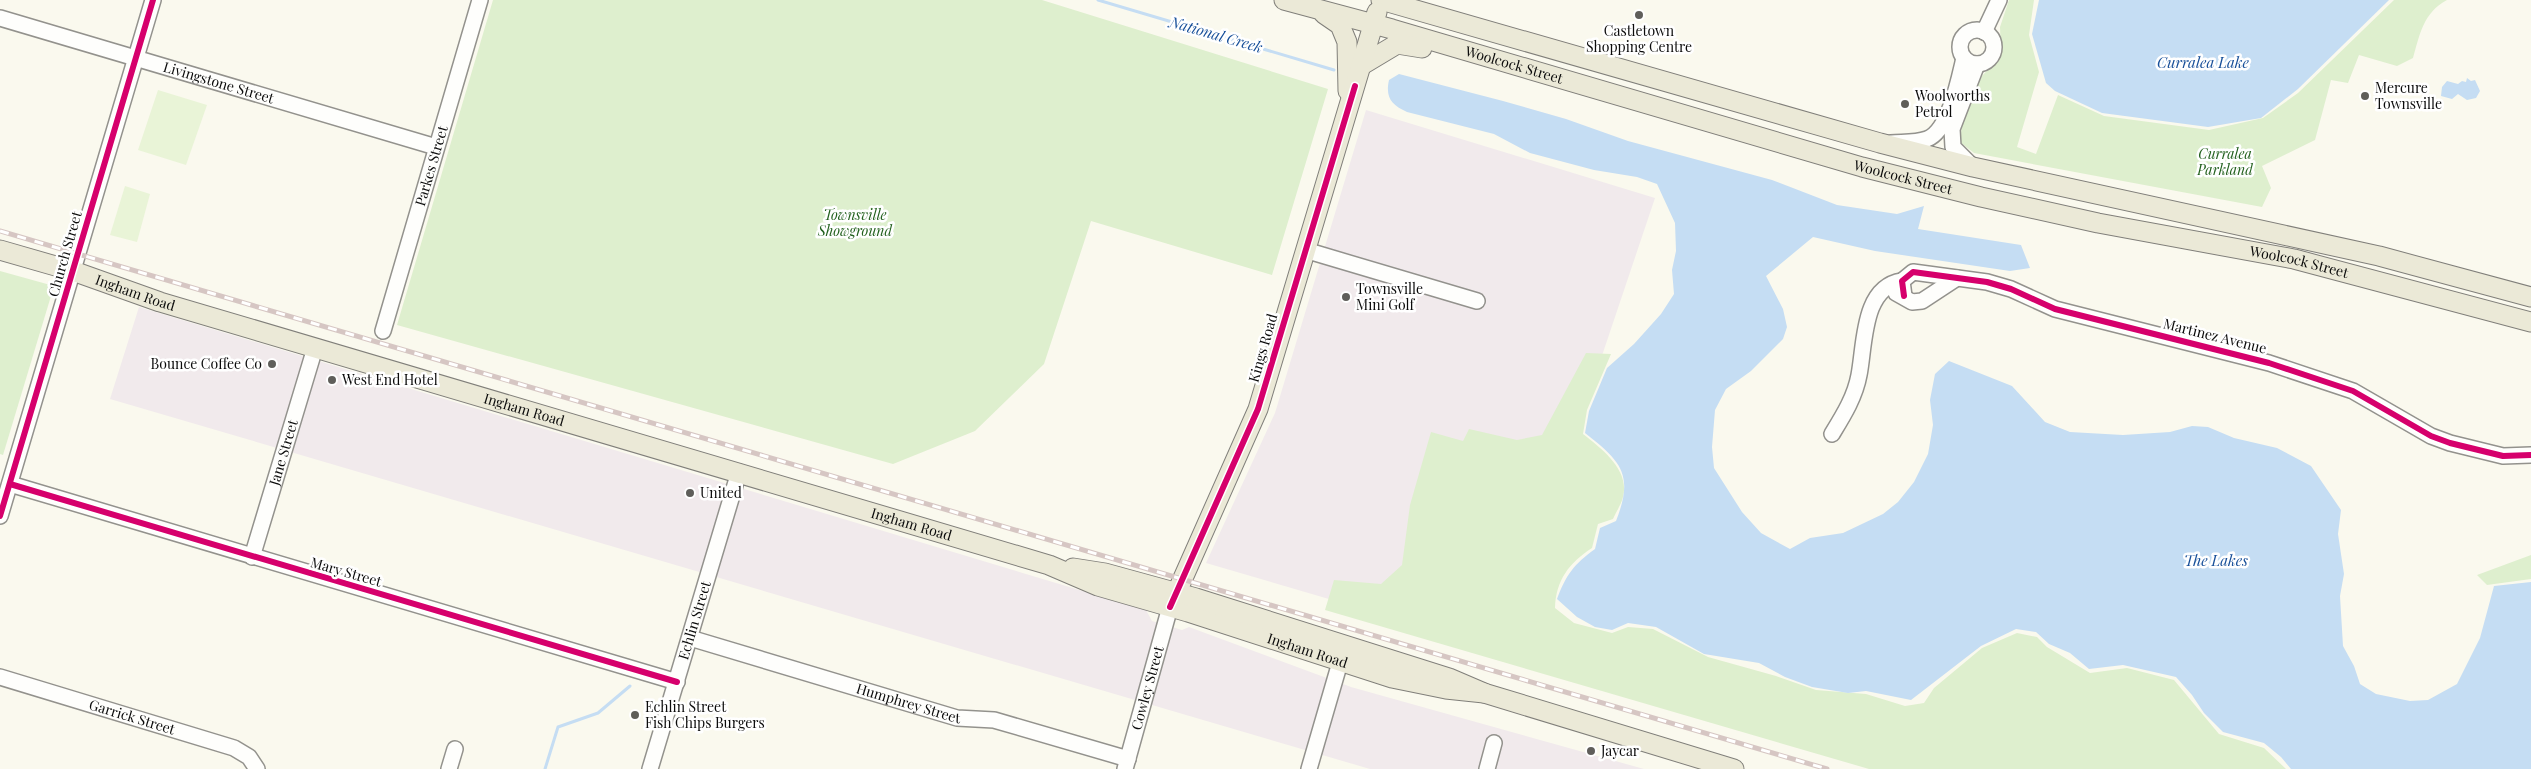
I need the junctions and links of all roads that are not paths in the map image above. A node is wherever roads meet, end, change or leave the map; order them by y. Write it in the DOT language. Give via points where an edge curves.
graph roads {
  1 [pos="153,0"];
  2 [pos="480,0"];
  3 [pos="1284,0"];
  4 [pos="1381,0"];
  5 [pos="1999,0"];
  6 [pos="1418,6"];
  7 [pos="1319,10"];
  8 [pos="0,18"];
  9 [pos="1374,24"];
  10 [pos="1984,32"];
  11 [pos="136,56"];
  12 [pos="1971,62"];
  13 [pos="1362,65"];
  14 [pos="1521,66"];
  15 [pos="1347,112"];
  16 [pos="1880,144"];
  17 [pos="436,147"];
  18 [pos="1973,167"];
  19 [pos="0,250"];
  20 [pos="1305,250"];
  21 [pos="73,271"];
  22 [pos="1923,273"];
  23 [pos="1957,278"];
  24 [pos="1903,289"];
  25 [pos="1930,295"];
  26 [pos="2531,297"];
  27 [pos="1477,301"];
  28 [pos="2531,322"];
  29 [pos="383,332"];
  30 [pos="315,348"];
  31 [pos="1832,434"];
  32 [pos="2531,455"];
  33 [pos="740,472"];
  34 [pos="10,484"];
  35 [pos="0,516"];
  36 [pos="252,557"];
  37 [pos="1173,600"];
  38 [pos="690,638"];
  39 [pos="1342,654"];
  40 [pos="0,677"];
  41 [pos="677,682"];
  42 [pos="1494,743"];
  43 [pos="455,749"];
  44 [pos="1126,764"];
  45 [pos="257,769"];
  46 [pos="449,769"];
  47 [pos="650,769"];
  48 [pos="1309,769"];
  49 [pos="1487,769"];
  50 [pos="1734,769"];
  1 -- 11 [label="street, Church Street"];
  2 -- 17 [label="street, Parkes Street"];
  3 -- 7 [label="main road, Woolcock Street"];
  4 -- 6 [label="main road, Woolcock Street"];
  4 -- 9 [label="main road, Kings Road"];
  5 -- 10 [label="street"];
  6 -- 16 [label="main road, Woolcock Street"];
  7 -- 9 [label="main road, Woolcock Street"];
  7 -- 15 [label="main road" via="1340,25 1347,42"];
  8 -- 11 [label="street, Livingstone Street"];
  9 -- 13 [label="main road, Kings Road"];
  9 -- 14 [label="main road, Woolcock Street"];
  10 -- 12 [label="street" via="1974,31 1965,36 1960,45"];
  10 -- 12 [label="street" via="1993,40 1994,51 1988,61"];
  11 -- 17 [label="street, Livingstone Street"];
  11 -- 21 [label="street, Church Street"];
  12 -- 16 [label="street" via="1936,133 1918,141"];
  12 -- 18 [label="street" via="1952,128 1953,147"];
  13 -- 14 [label="main road" via="1382,51 1403,44 1453,57"];
  13 -- 15 [label="main road, Kings Road"];
  14 -- 28 [label="main road, Woolcock Street" via="1754,136 1972,195 2098,223 2294,260"];
  15 -- 20 [label="main road, Kings Road"];
  16 -- 18 [label="main road, Woolcock Street"];
  17 -- 29 [label="street, Parkes Street"];
  18 -- 26 [label="main road, Woolcock Street" via="2379,256"];
  19 -- 21 [label="main road, Ingham Road"];
  20 -- 27 [label="street"];
  20 -- 37 [label="main road, Kings Road" via="1258,409"];
  21 -- 30 [label="main road, Ingham Road" via="160,302"];
  21 -- 34 [label="street, Church Street"];
  22 -- 23 [label="street, Martinez Avenue"];
  22 -- 24 [label="street, Martinez Avenue" via="1913,272"];
  22 -- 25 [label="street" via="1930,280"];
  23 -- 25 [label="street"];
  23 -- 32 [label="street, Martinez Avenue" via="1987,282 2055,309 2312,376 2353,391 2431,436 2450,443 2503,456"];
  24 -- 25 [label="street" via="1918,302"];
  24 -- 31 [label="street, Martinez Avenue" via="1894,282 1882,292 1870,311 1852,398"];
  30 -- 33 [label="main road, Ingham Road"];
  30 -- 36 [label="street, Jane Street"];
  33 -- 37 [label="main road, Ingham Road" via="1049,565 1105,573"];
  33 -- 38 [label="street, Echlin Street"];
  34 -- 35 [label="street, Church Street"];
  34 -- 36 [label="street, Mary Street"];
  36 -- 41 [label="street, Mary Street"];
  37 -- 39 [label="main road, Ingham Road"];
  37 -- 44 [label="street, Cowley Street"];
  38 -- 41 [label="street, Echlin Street"];
  38 -- 44 [label="street, Humphrey Street" via="957,718 994,720"];
  39 -- 48 [label="street"];
  39 -- 50 [label="main road, Ingham Road" via="1413,683 1484,693"];
  40 -- 45 [label="street, Garrick Street" via="234,748 249,758"];
  41 -- 47 [label="street, Echlin Street"];
  42 -- 49 [label="street"];
  43 -- 46 [label="street"];
}
